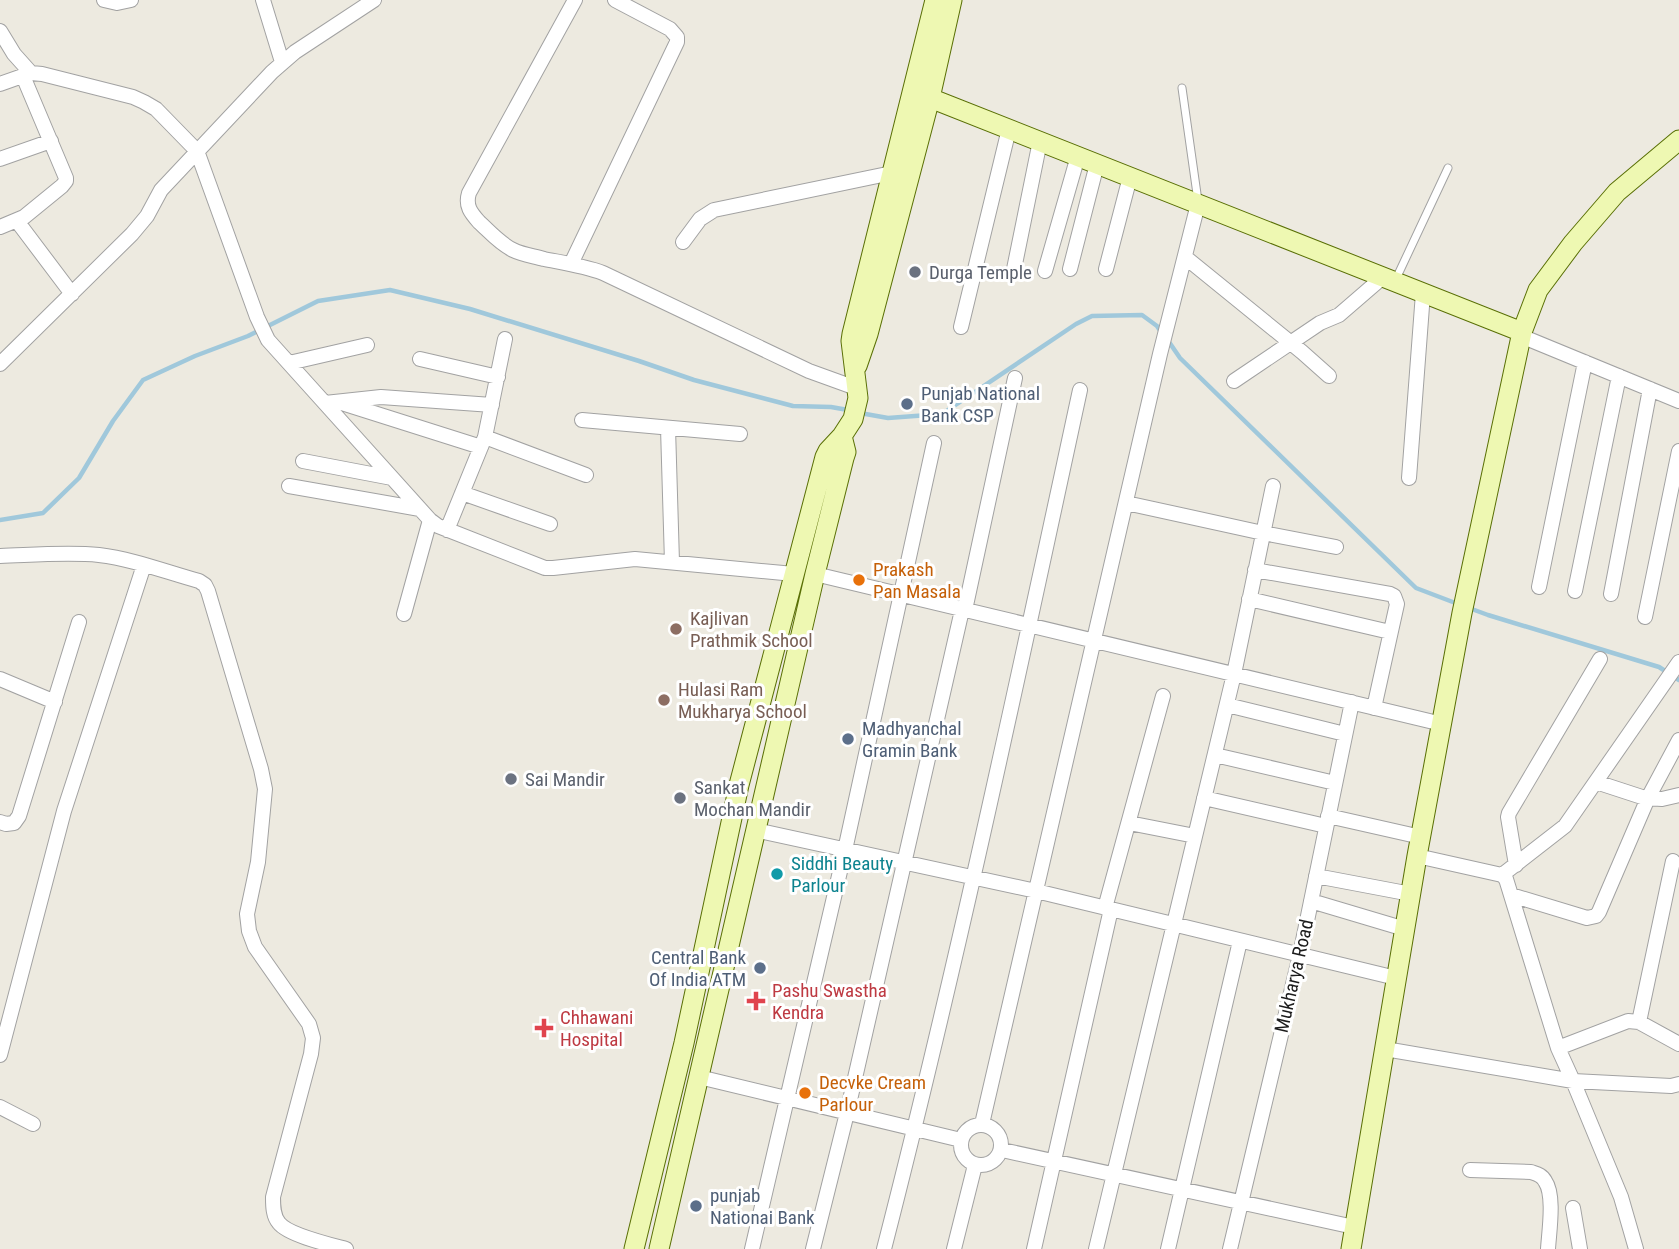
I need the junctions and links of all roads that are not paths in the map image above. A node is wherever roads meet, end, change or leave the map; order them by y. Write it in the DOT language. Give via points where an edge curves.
graph roads {
  1 [pos="104,0"];
  2 [pos="129,0"];
  3 [pos="263,0"];
  4 [pos="374,0"];
  5 [pos="575,0"];
  6 [pos="615,0"];
  7 [pos="935,0"];
  8 [pos="952,0"];
  9 [pos="0,32"];
  10 [pos="282,62"];
  11 [pos="27,75"];
  12 [pos="0,85"];
  13 [pos="1182,88"];
  14 [pos="930,98"];
  15 [pos="1009,129"];
  16 [pos="1679,140"];
  17 [pos="51,141"];
  18 [pos="1040,141"];
  19 [pos="197,151"];
  20 [pos="1078,156"];
  21 [pos="0,159"];
  22 [pos="1097,164"];
  23 [pos="1448,168"];
  24 [pos="892,173"];
  25 [pos="1130,177"];
  26 [pos="1198,204"];
  27 [pos="18,220"];
  28 [pos="0,227"];
  29 [pos="683,242"];
  30 [pos="1185,257"];
  31 [pos="571,264"];
  32 [pos="1070,269"];
  33 [pos="1106,269"];
  34 [pos="1045,271"];
  35 [pos="1013,274"];
  36 [pos="1389,279"];
  37 [pos="1423,293"];
  38 [pos="72,294"];
  39 [pos="961,327"];
  40 [pos="1522,334"];
  41 [pos="505,339"];
  42 [pos="367,345"];
  43 [pos="1296,347"];
  44 [pos="420,359"];
  45 [pos="1585,362"];
  46 [pos="289,363"];
  47 [pos="0,364"];
  48 [pos="1329,376"];
  49 [pos="1619,376"];
  50 [pos="498,377"];
  51 [pos="1015,378"];
  52 [pos="1234,381"];
  53 [pos="856,387"];
  54 [pos="1650,389"];
  55 [pos="1080,390"];
  56 [pos="1679,401"];
  57 [pos="331,402"];
  58 [pos="492,405"];
  59 [pos="582,420"];
  60 [pos="668,428"];
  61 [pos="740,434"];
  62 [pos="842,436"];
  63 [pos="483,442"];
  64 [pos="934,443"];
  65 [pos="1679,451"];
  66 [pos="303,461"];
  67 [pos="586,475"];
  68 [pos="392,478"];
  69 [pos="1409,478"];
  70 [pos="289,486"];
  71 [pos="1273,486"];
  72 [pos="1675,492"];
  73 [pos="462,493"];
  74 [pos="1126,503"];
  75 [pos="425,514"];
  76 [pos="550,524"];
  77 [pos="447,530"];
  78 [pos="1263,534"];
  79 [pos="1335,547"];
  80 [pos="0,556"];
  81 [pos="672,562"];
  82 [pos="144,565"];
  83 [pos="1255,570"];
  84 [pos="794,574"];
  85 [pos="815,574"];
  86 [pos="1539,587"];
  87 [pos="1575,591"];
  88 [pos="900,594"];
  89 [pos="1611,594"];
  90 [pos="1249,599"];
  91 [pos="964,610"];
  92 [pos="404,614"];
  93 [pos="1645,617"];
  94 [pos="79,622"];
  95 [pos="1029,625"];
  96 [pos="1390,632"];
  97 [pos="1094,641"];
  98 [pos="1600,659"];
  99 [pos="1679,662"];
  100 [pos="1234,674"];
  101 [pos="0,680"];
  102 [pos="1163,696"];
  103 [pos="55,702"];
  104 [pos="1352,702"];
  105 [pos="1227,705"];
  106 [pos="1374,708"];
  107 [pos="1442,724"];
  108 [pos="1345,734"];
  109 [pos="1679,740"];
  110 [pos="1215,755"];
  111 [pos="1596,782"];
  112 [pos="1335,783"];
  113 [pos="1679,795"];
  114 [pos="1204,798"];
  115 [pos="1648,798"];
  116 [pos="1327,821"];
  117 [pos="0,822"];
  118 [pos="1129,823"];
  119 [pos="755,830"];
  120 [pos="1195,836"];
  121 [pos="1419,847"];
  122 [pos="845,850"];
  123 [pos="1673,861"];
  124 [pos="905,863"];
  125 [pos="1516,865"];
  126 [pos="1502,875"];
  127 [pos="1316,876"];
  128 [pos="972,877"];
  129 [pos="1036,891"];
  130 [pos="1411,894"];
  131 [pos="1511,894"];
  132 [pos="1311,901"];
  133 [pos="1108,909"];
  134 [pos="1174,925"];
  135 [pos="1405,929"];
  136 [pos="1240,941"];
  137 [pos="1300,955"];
  138 [pos="1396,978"];
  139 [pos="1639,1022"];
  140 [pos="3,1033"];
  141 [pos="1679,1045"];
  142 [pos="1558,1048"];
  143 [pos="1385,1049"];
  144 [pos="0,1055"];
  145 [pos="699,1077"];
  146 [pos="1573,1081"];
  147 [pos="1679,1084"];
  148 [pos="788,1098"];
  149 [pos="0,1107"];
  150 [pos="847,1113"];
  151 [pos="33,1124"];
  152 [pos="982,1125"];
  153 [pos="915,1129"];
  154 [pos="961,1140"];
  155 [pos="1002,1150"];
  156 [pos="1055,1161"];
  157 [pos="975,1165"];
  158 [pos="1471,1170"];
  159 [pos="1114,1174"];
  160 [pos="1182,1189"];
  161 [pos="1242,1203"];
  162 [pos="1573,1208"];
  163 [pos="1354,1227"];
  164 [pos="340,1248"];
  165 [pos="634,1249"];
  166 [pos="659,1249"];
  167 [pos="752,1249"];
  168 [pos="813,1249"];
  169 [pos="884,1249"];
  170 [pos="954,1249"];
  171 [pos="1034,1249"];
  172 [pos="1096,1249"];
  173 [pos="1168,1249"];
  174 [pos="1230,1249"];
  175 [pos="1351,1249"];
  176 [pos="1548,1249"];
  177 [pos="1580,1249"];
  178 [pos="1636,1249"];
  1 -- 2 [label="street"];
  3 -- 10 [label="street"];
  4 -- 10 [label="street"];
  5 -- 31 [label="street" via="467,200 472,214 504,245 521,254"];
  6 -- 31 [label="street" via="670,29 677,42"];
  7 -- 24 [label="main road"];
  8 -- 14 [label="main road"];
  9 -- 11 [label="street"];
  10 -- 19 [label="street"];
  11 -- 12 [label="street"];
  11 -- 17 [label="street"];
  11 -- 19 [label="street" via="42,74 144,102"];
  13 -- 26 [label="lane"];
  14 -- 15 [label="main road"];
  14 -- 53 [label="main road"];
  15 -- 18 [label="main road"];
  15 -- 39 [label="street"];
  16 -- 40 [label="main road" via="1617,192 1573,243 1538,290"];
  17 -- 21 [label="street"];
  17 -- 27 [label="street" via="66,181"];
  18 -- 20 [label="main road"];
  18 -- 35 [label="street"];
  19 -- 38 [label="street" via="161,190 132,234"];
  19 -- 46 [label="street" via="257,317 268,340"];
  20 -- 22 [label="main road"];
  20 -- 34 [label="street"];
  22 -- 25 [label="main road"];
  22 -- 32 [label="street"];
  23 -- 36 [label="lane"];
  24 -- 29 [label="street" via="714,210"];
  24 -- 53 [label="main road" via="851,341"];
  25 -- 26 [label="main road"];
  25 -- 33 [label="street"];
  26 -- 30 [label="street"];
  26 -- 36 [label="main road"];
  27 -- 28 [label="street"];
  27 -- 38 [label="street"];
  30 -- 43 [label="street"];
  30 -- 74 [label="street"];
  31 -- 53 [label="street" via="603,273 809,372"];
  36 -- 37 [label="main road"];
  36 -- 43 [label="street" via="1320,323"];
  37 -- 40 [label="main road"];
  37 -- 69 [label="street"];
  38 -- 47 [label="street"];
  40 -- 45 [label="street"];
  40 -- 107 [label="main road"];
  41 -- 50 [label="street"];
  42 -- 46 [label="street"];
  43 -- 48 [label="street"];
  43 -- 52 [label="street"];
  44 -- 50 [label="street"];
  45 -- 49 [label="street"];
  45 -- 86 [label="street"];
  46 -- 57 [label="street"];
  49 -- 54 [label="street"];
  49 -- 87 [label="street"];
  50 -- 58 [label="street"];
  51 -- 91 [label="street"];
  53 -- 62 [label="main road" via="853,419"];
  54 -- 56 [label="street"];
  54 -- 89 [label="street"];
  55 -- 95 [label="street"];
  57 -- 58 [label="street" via="381,397"];
  57 -- 63 [label="street"];
  57 -- 68 [label="street"];
  58 -- 63 [label="street"];
  59 -- 60 [label="street"];
  60 -- 61 [label="street"];
  60 -- 81 [label="street"];
  62 -- 84 [label="main road" via="825,457"];
  62 -- 85 [label="main road" via="846,452"];
  63 -- 67 [label="street"];
  63 -- 73 [label="street"];
  64 -- 88 [label="street"];
  65 -- 72 [label="street"];
  66 -- 68 [label="street"];
  68 -- 75 [label="street"];
  70 -- 75 [label="street"];
  71 -- 78 [label="street"];
  72 -- 93 [label="street"];
  73 -- 76 [label="street"];
  73 -- 77 [label="street"];
  74 -- 78 [label="street"];
  74 -- 97 [label="street"];
  75 -- 77 [label="street"];
  75 -- 92 [label="street"];
  77 -- 81 [label="street" via="545,568 635,558"];
  78 -- 79 [label="street"];
  78 -- 83 [label="street"];
  80 -- 82 [label="street" via="97,555"];
  81 -- 84 [label="street"];
  82 -- 140 [label="street" via="64,811"];
  82 -- 164 [label="street" via="205,585 261,769 265,789 248,930 309,1024 313,1038 273,1210 288,1231"];
  83 -- 90 [label="street"];
  83 -- 96 [label="street" via="1390,594 1397,604"];
  84 -- 165 [label="main road" via="739,785"];
  85 -- 88 [label="street"];
  85 -- 119 [label="main road"];
  88 -- 91 [label="street"];
  88 -- 122 [label="street"];
  90 -- 96 [label="street"];
  90 -- 100 [label="street"];
  91 -- 95 [label="street"];
  91 -- 124 [label="street"];
  94 -- 103 [label="street"];
  95 -- 97 [label="street"];
  95 -- 128 [label="street"];
  96 -- 106 [label="street"];
  97 -- 100 [label="street"];
  97 -- 129 [label="street"];
  98 -- 125 [label="street" via="1511,807 1508,817"];
  99 -- 111 [label="street"];
  100 -- 104 [label="street"];
  100 -- 105 [label="street"];
  101 -- 103 [label="street"];
  102 -- 118 [label="street"];
  103 -- 117 [label="street" via="19,816 14,823"];
  104 -- 106 [label="street"];
  104 -- 108 [label="street, Mukharya Road"];
  105 -- 108 [label="street"];
  105 -- 110 [label="street"];
  106 -- 107 [label="street"];
  107 -- 121 [label="main road"];
  108 -- 112 [label="street, Mukharya Road"];
  109 -- 115 [label="street"];
  110 -- 112 [label="street"];
  110 -- 114 [label="street"];
  111 -- 115 [label="street"];
  111 -- 125 [label="street" via="1565,826"];
  112 -- 116 [label="street, Mukharya Road"];
  113 -- 115 [label="street"];
  114 -- 116 [label="street"];
  114 -- 120 [label="street"];
  115 -- 131 [label="street" via="1596,916 1587,918"];
  116 -- 121 [label="street"];
  116 -- 127 [label="street, Mukharya Road"];
  118 -- 120 [label="street"];
  118 -- 133 [label="street"];
  119 -- 122 [label="street"];
  119 -- 145 [label="main road"];
  120 -- 134 [label="street"];
  121 -- 126 [label="street"];
  121 -- 130 [label="main road"];
  122 -- 124 [label="street"];
  122 -- 148 [label="street"];
  123 -- 139 [label="street"];
  124 -- 128 [label="street"];
  124 -- 150 [label="street"];
  125 -- 126 [label="street"];
  126 -- 131 [label="street"];
  127 -- 130 [label="street"];
  127 -- 132 [label="street, Mukharya Road"];
  128 -- 129 [label="street"];
  128 -- 153 [label="street"];
  129 -- 133 [label="street"];
  129 -- 152 [label="street"];
  130 -- 135 [label="main road"];
  131 -- 142 [label="street"];
  132 -- 135 [label="street"];
  132 -- 137 [label="street, Mukharya Road"];
  133 -- 134 [label="street"];
  133 -- 156 [label="street"];
  134 -- 136 [label="street"];
  134 -- 159 [label="street"];
  135 -- 138 [label="main road"];
  136 -- 137 [label="street"];
  136 -- 160 [label="street"];
  137 -- 138 [label="street"];
  137 -- 161 [label="street, Mukharya Road"];
  138 -- 143 [label="main road"];
  139 -- 141 [label="street"];
  139 -- 142 [label="street" via="1628,1021"];
  140 -- 144 [label="street"];
  142 -- 146 [label="street"];
  143 -- 146 [label="street"];
  143 -- 163 [label="main road"];
  145 -- 148 [label="street"];
  145 -- 166 [label="main road"];
  146 -- 147 [label="street"];
  146 -- 178 [label="street" via="1621,1197"];
  148 -- 150 [label="street"];
  148 -- 167 [label="street"];
  149 -- 151 [label="street"];
  150 -- 153 [label="street"];
  150 -- 168 [label="street"];
  152 -- 154 [label="street" via="969,1129"];
  152 -- 155 [label="street" via="1000,1135"];
  153 -- 154 [label="street"];
  153 -- 169 [label="street"];
  154 -- 157 [label="street" via="963,1154"];
  155 -- 156 [label="street"];
  155 -- 157 [label="street" via="988,1165"];
  156 -- 159 [label="street"];
  156 -- 171 [label="street"];
  157 -- 170 [label="street"];
  158 -- 176 [label="street" via="1539,1174 1550,1191"];
  159 -- 160 [label="street"];
  159 -- 172 [label="street"];
  160 -- 161 [label="street"];
  160 -- 173 [label="street"];
  161 -- 163 [label="street"];
  161 -- 174 [label="street, Mukharya Road"];
  162 -- 177 [label="street"];
  163 -- 175 [label="main road"];
}
